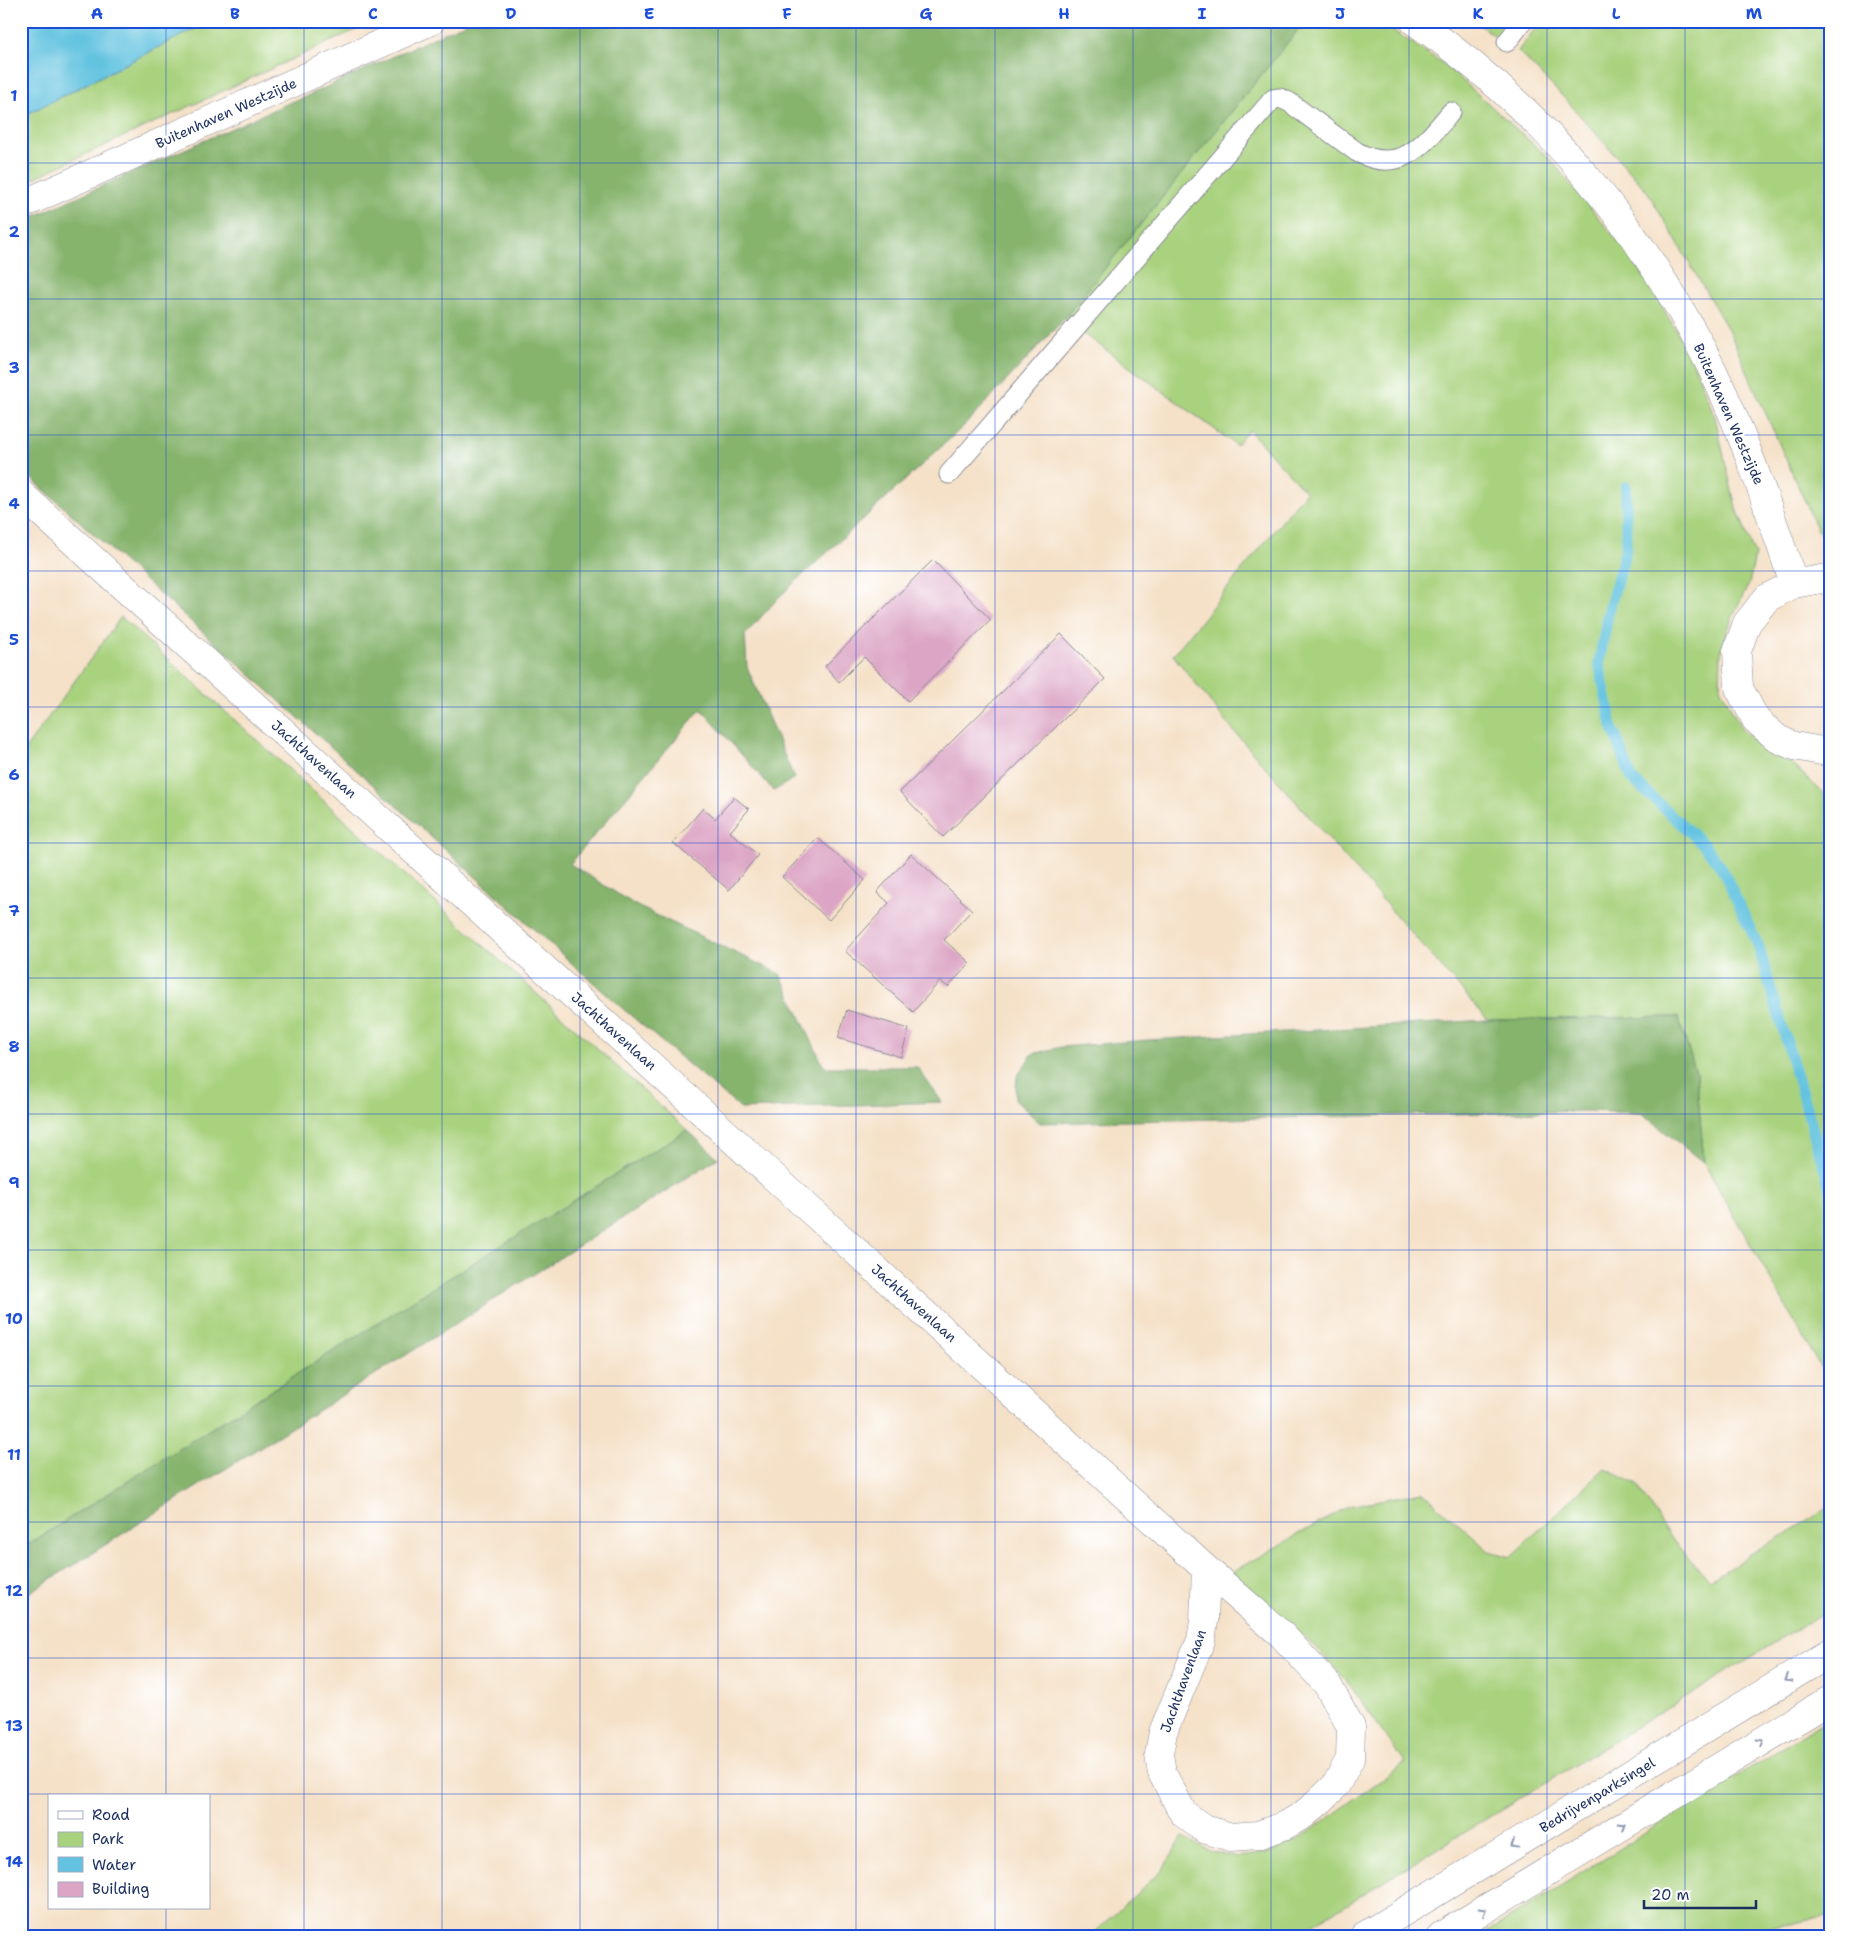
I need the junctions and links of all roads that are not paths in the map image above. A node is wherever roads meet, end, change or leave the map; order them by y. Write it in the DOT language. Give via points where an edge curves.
graph roads {
  1 [pos="431,21"];
  2 [pos="1414,21"];
  3 [pos="1523,21"];
  4 [pos="1507,42"];
  5 [pos="1451,112"];
  6 [pos="21,205"];
  7 [pos="950,474"];
  8 [pos="21,494"];
  9 [pos="1830,581"];
  10 [pos="1794,584"];
  11 [pos="1830,750"];
  12 [pos="1206,1569"];
  13 [pos="1830,1653"];
  14 [pos="1830,1700"];
  15 [pos="1364,1936"];
  16 [pos="1441,1936"];
  1 -- 6 [label="main road, Buitenhaven Westzijde"];
  2 -- 10 [label="main road, Buitenhaven Westzijde" via="1505,92 1570,155 1626,225 1680,308 1714,373 1756,474"];
  3 -- 4 [label="lane"];
  5 -- 7 [label="lane" via="1417,150 1398,159 1383,161 1357,152 1289,102 1273,99"];
  8 -- 12 [label="main road, Jachthavenlaan"];
  9 -- 10 [label="main road" via="1821,579"];
  10 -- 11 [label="main road" via="1767,598 1746,623 1737,651 1739,688 1756,720 1778,739 1794,746"];
  12 -- 12 [label="main road, Jachthavenlaan" via="1201,1640 1163,1732 1159,1754 1162,1773 1183,1813 1204,1829 1231,1837 1258,1835 1297,1818 1336,1785 1350,1759 1352,1727 1327,1684 1282,1635"];
  13 -- 15 [label="main road, Bedrijvenparksingel, one-way"];
  16 -- 14 [label="main road, one-way"];
}
